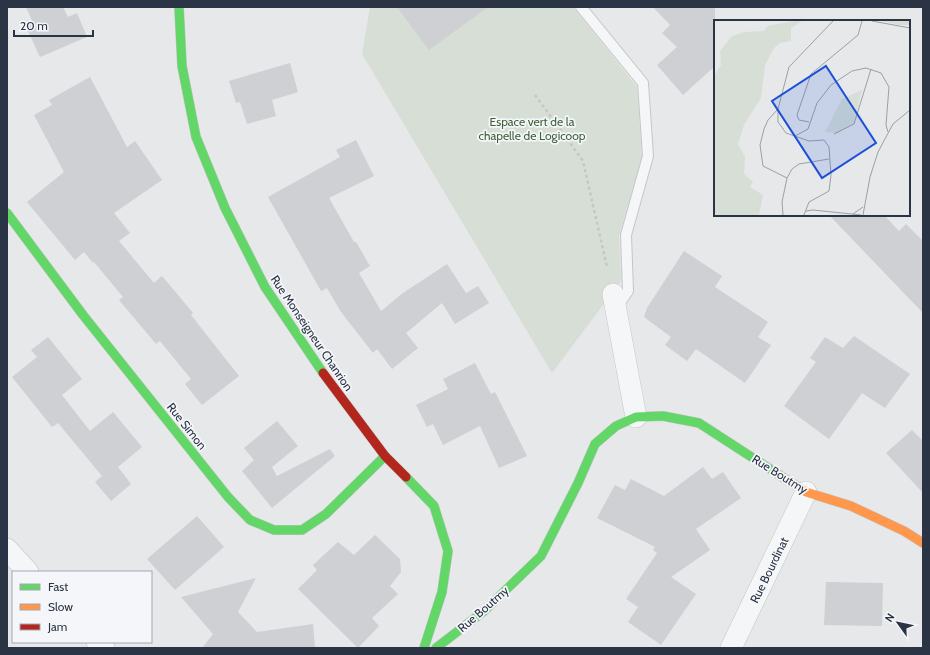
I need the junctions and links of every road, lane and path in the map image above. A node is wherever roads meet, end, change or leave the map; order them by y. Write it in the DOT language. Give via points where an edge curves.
graph roads {
  1 [pos="179,7"];
  2 [pos="581,7"];
  3 [pos="535,95"];
  4 [pos="7,213"];
  5 [pos="614,302"];
  6 [pos="636,417"];
  7 [pos="385,456"];
  8 [pos="806,492"];
  9 [pos="923,543"];
  10 [pos="7,549"];
  11 [pos="27,571"];
  12 [pos="424,648"];
  13 [pos="436,648"];
  14 [pos="731,648"];
  1 -- 7 [label="street, Rue Monseigneur Chanrion" via="182,66 196,137 225,208 265,287 322,372"];
  2 -- 5 [label="lane" via="643,83 648,156 626,235 628,291"];
  3 -- 5 [label="path" via="583,162"];
  4 -- 7 [label="street, Rue Simon" via="83,315 228,497 250,520 274,530 302,530 326,514"];
  5 -- 6 [label="street"];
  6 -- 8 [label="street, Rue Boutmy" via="663,416 699,423"];
  6 -- 13 [label="street, Rue Boutmy" via="616,426 595,444 541,556 484,611"];
  7 -- 12 [label="street, Rue Monseigneur Chanrion" via="434,506 448,551 442,592"];
  8 -- 9 [label="street, Rue Boutmy" via="851,506"];
  8 -- 14 [label="street, Rue Bourdinat"];
  10 -- 11 [label="street"];
}
